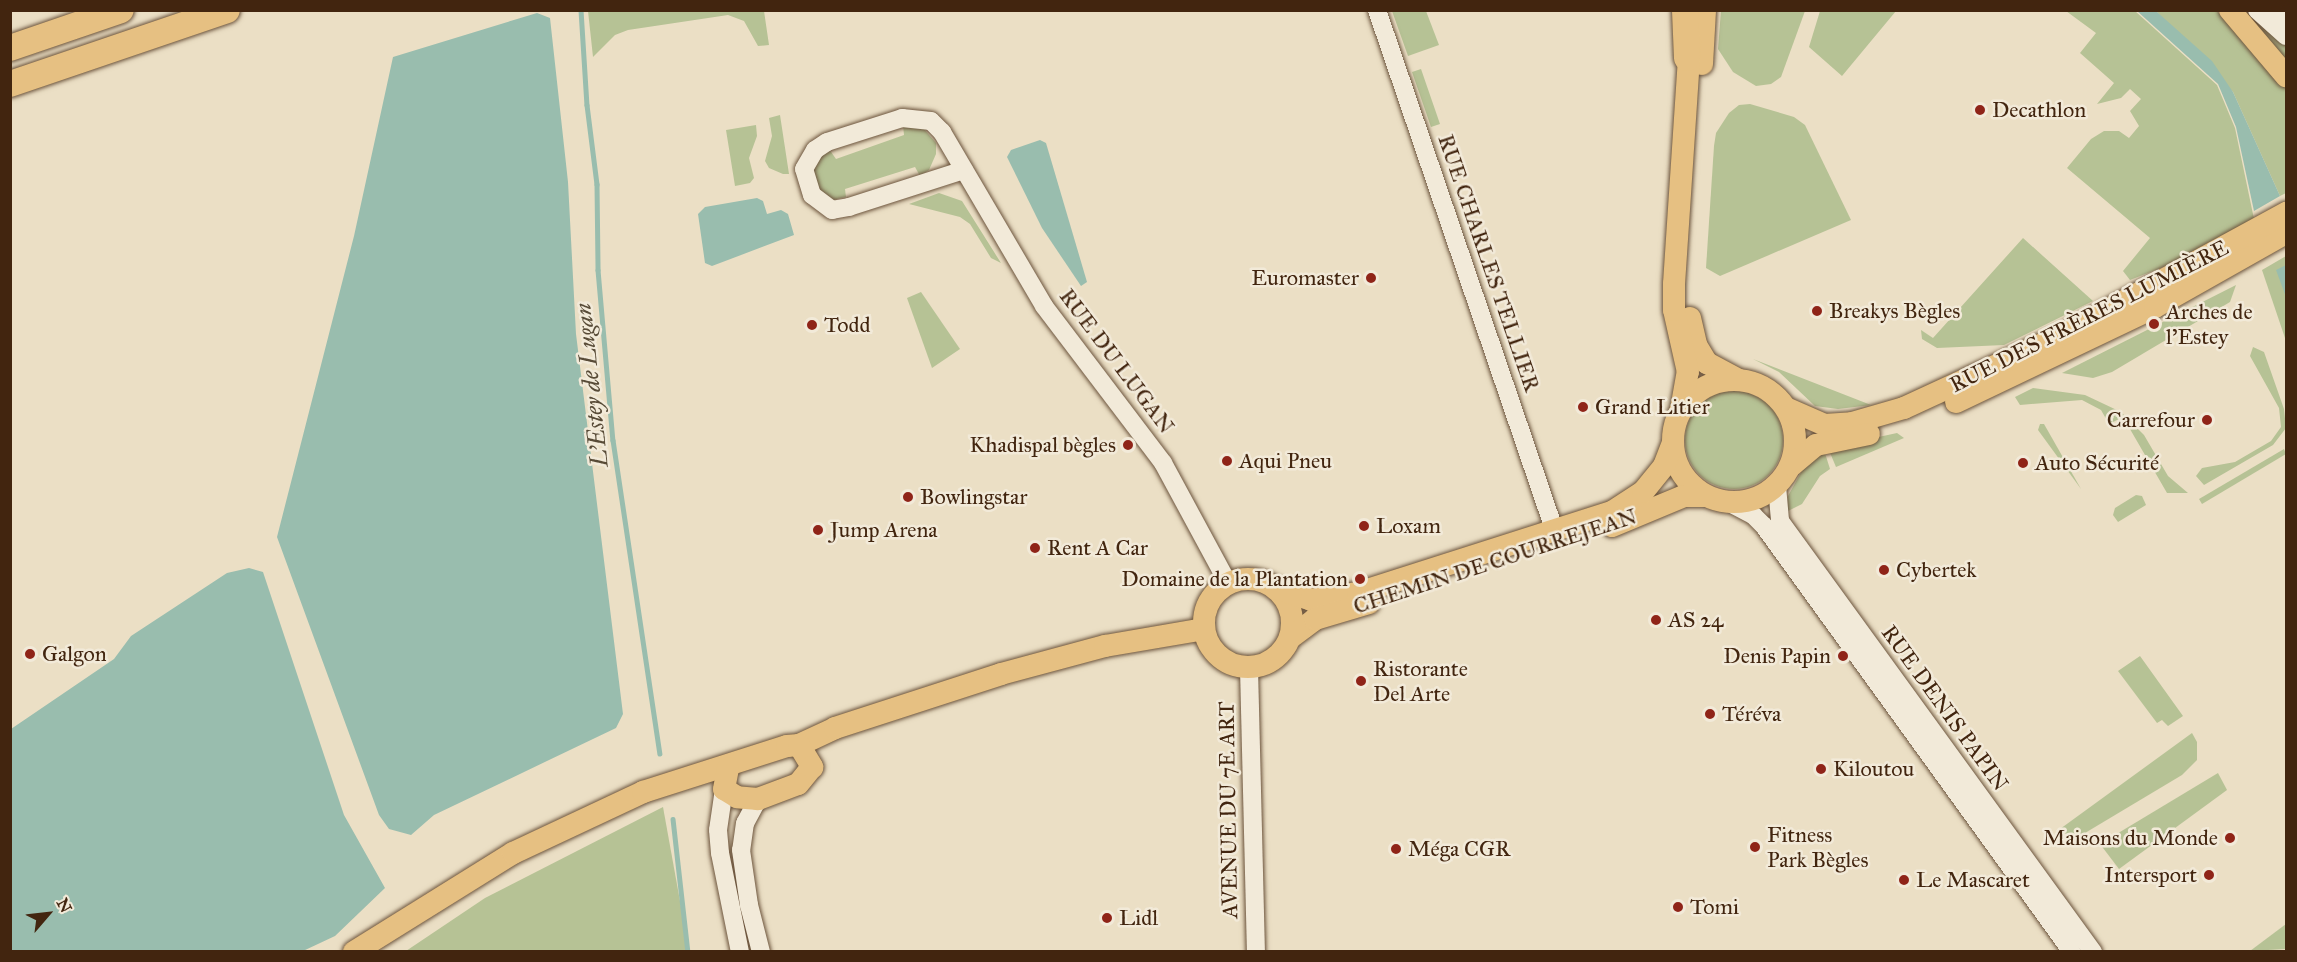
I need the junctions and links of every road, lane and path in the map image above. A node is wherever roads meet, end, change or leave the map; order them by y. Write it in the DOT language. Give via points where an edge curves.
graph roads {
  1 [pos="121,10"];
  2 [pos="227,10"];
  3 [pos="1377,10"];
  4 [pos="1685,10"];
  5 [pos="1693,10"];
  6 [pos="1705,10"];
  7 [pos="2229,10"];
  8 [pos="2257,10"];
  9 [pos="2278,10"];
  10 [pos="2286,18"];
  11 [pos="2286,36"];
  12 [pos="10,48"];
  13 [pos="1687,58"];
  14 [pos="2286,76"];
  15 [pos="10,84"];
  16 [pos="964,170"];
  17 [pos="2286,213"];
  18 [pos="2286,233"];
  19 [pos="1739,380"];
  20 [pos="1786,408"];
  21 [pos="1681,410"];
  22 [pos="1673,443"];
  23 [pos="1792,465"];
  24 [pos="1777,486"];
  25 [pos="1705,496"];
  26 [pos="1730,503"];
  27 [pos="1555,532"];
  28 [pos="1228,583"];
  29 [pos="1278,589"];
  30 [pos="1204,629"];
  31 [pos="1290,638"];
  32 [pos="1249,668"];
  33 [pos="855,723"];
  34 [pos="799,745"];
  35 [pos="812,767"];
  36 [pos="726,779"];
  37 [pos="758,799"];
  38 [pos="354,951"];
  39 [pos="740,951"];
  40 [pos="761,951"];
  41 [pos="1256,951"];
  42 [pos="2072,951"];
  43 [pos="2092,951"];
  1 -- 12 [label="highway"];
  2 -- 15 [label="highway"];
  3 -- 27 [label="street, RUE CHARLES TELLIER"];
  4 -- 13 [label="highway"];
  5 -- 13 [label="main road"];
  6 -- 19 [label="main road" via="1689,309 1701,354 1713,369"];
  7 -- 14 [label="main road"];
  8 -- 11 [label="street"];
  9 -- 10 [label="street"];
  13 -- 21 [label="main road" via="1674,284 1674,310 1688,372"];
  16 -- 16 [label="street, RUE DU LUGAN" via="931,121 915,116 827,142 815,150 804,169 812,195 832,210"];
  16 -- 28 [label="street, RUE DU LUGAN" via="1044,306 1163,463"];
  17 -- 20 [label="main road, RUE DES FRÈRES LUMIÈRE" via="2064,334 1904,408 1852,423 1825,425 1806,420"];
  18 -- 23 [label="main road, RUE DES FRÈRES LUMIÈRE" via="2155,307 2014,377 1896,426 1816,445"];
  19 -- 20 [label="main road" via="1774,394"];
  19 -- 21 [label="main road" via="1706,386"];
  20 -- 23 [label="main road" via="1796,442"];
  21 -- 22 [label="main road"];
  22 -- 25 [label="main road" via="1682,474"];
  22 -- 27 [label="main road, CHEMIN DE COURREJEAN" via="1664,466 1629,503"];
  23 -- 24 [label="main road"];
  24 -- 26 [label="main road" via="1755,499"];
  24 -- 43 [label="street, RUE DENIS PAPIN" via="1780,520"];
  25 -- 26 [label="main road"];
  25 -- 31 [label="main road, CHEMIN DE COURREJEAN" via="1684,496 1559,545 1315,619"];
  26 -- 42 [label="street, RUE DENIS PAPIN" via="1764,526"];
  27 -- 29 [label="main road, CHEMIN DE COURREJEAN" via="1354,593 1311,600"];
  28 -- 29 [label="main road" via="1254,579"];
  28 -- 30 [label="main road" via="1209,602"];
  29 -- 31 [label="main road" via="1292,612"];
  30 -- 32 [label="main road" via="1217,655"];
  30 -- 33 [label="main road" via="1105,646 1013,670"];
  31 -- 32 [label="main road" via="1274,659"];
  32 -- 41 [label="street, AVENUE DU 7E ART"];
  33 -- 34 [label="main road"];
  33 -- 35 [label="main road" via="834,740"];
  34 -- 35 [label="main road"];
  34 -- 36 [label="main road" via="787,746"];
  35 -- 37 [label="main road" via="798,784"];
  36 -- 37 [label="main road" via="737,797"];
  36 -- 38 [label="main road" via="681,779 643,792 513,853"];
  36 -- 39 [label="street" via="718,830"];
  37 -- 40 [label="street" via="745,823 741,850 748,905"];
}
